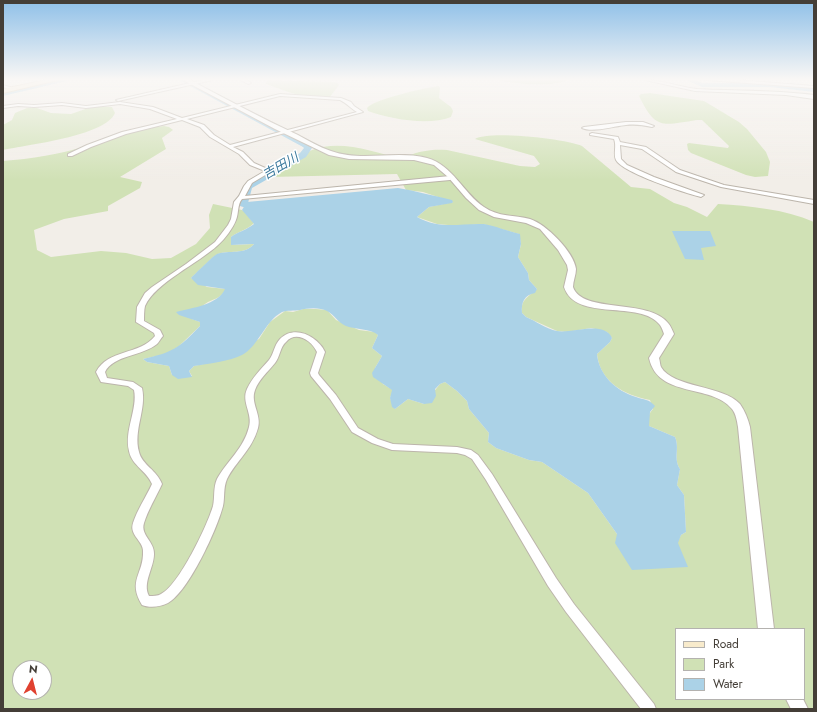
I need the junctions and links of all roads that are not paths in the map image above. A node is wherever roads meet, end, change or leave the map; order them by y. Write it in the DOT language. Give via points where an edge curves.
graph roads {
  1 [pos="168,113"];
  2 [pos="203,113"];
  3 [pos="249,113"];
  4 [pos="356,113"];
  5 [pos="182,118"];
  6 [pos="652,126"];
  7 [pos="584,128"];
  8 [pos="285,131"];
  9 [pos="592,134"];
  10 [pos="619,143"];
  11 [pos="230,146"];
  12 [pos="70,155"];
  13 [pos="450,178"];
  14 [pos="701,195"];
  15 [pos="240,198"];
  16 [pos="814,202"];
  17 [pos="766,628"];
  18 [pos="795,700"];
  19 [pos="649,709"];
  20 [pos="800,709"];
  1 -- 5 [label="street"];
  2 -- 5 [label="street"];
  3 -- 8 [label="street"];
  4 -- 8 [label="street"];
  5 -- 11 [label="street" via="202,126 212,136"];
  5 -- 12 [label="street" via="124,133"];
  6 -- 7 [label="street" via="624,123 601,128"];
  8 -- 11 [label="street"];
  8 -- 13 [label="street" via="329,153 343,156 426,160"];
  9 -- 10 [label="street" via="616,138"];
  10 -- 14 [label="street" via="618,158 626,166 664,184"];
  10 -- 16 [label="street" via="644,148 678,171 723,186"];
  11 -- 15 [label="street" via="252,164 269,171 250,182"];
  13 -- 15 [label="street"];
  13 -- 17 [label="street" via="486,212 533,222 546,230 570,262 572,272 568,287 574,295 595,306 644,312 663,321 669,334 654,358 658,371 672,381 720,396 732,402 737,408 744,427"];
  15 -- 19 [label="street" via="231,225 217,242 154,288 143,301 140,322 156,332 159,336 157,341 149,347 114,359 104,365 102,370 104,380 130,384 138,388 134,454 138,463 156,480 156,488 137,530 149,550 141,581 142,596 146,601 165,598 188,570 218,507 220,485 254,425 249,392 276,356 283,340 288,336 302,335 318,345 322,352 315,376 355,430 392,447 457,450 468,452 475,457 552,582"];
  18 -- 20 [label="street"];
}
